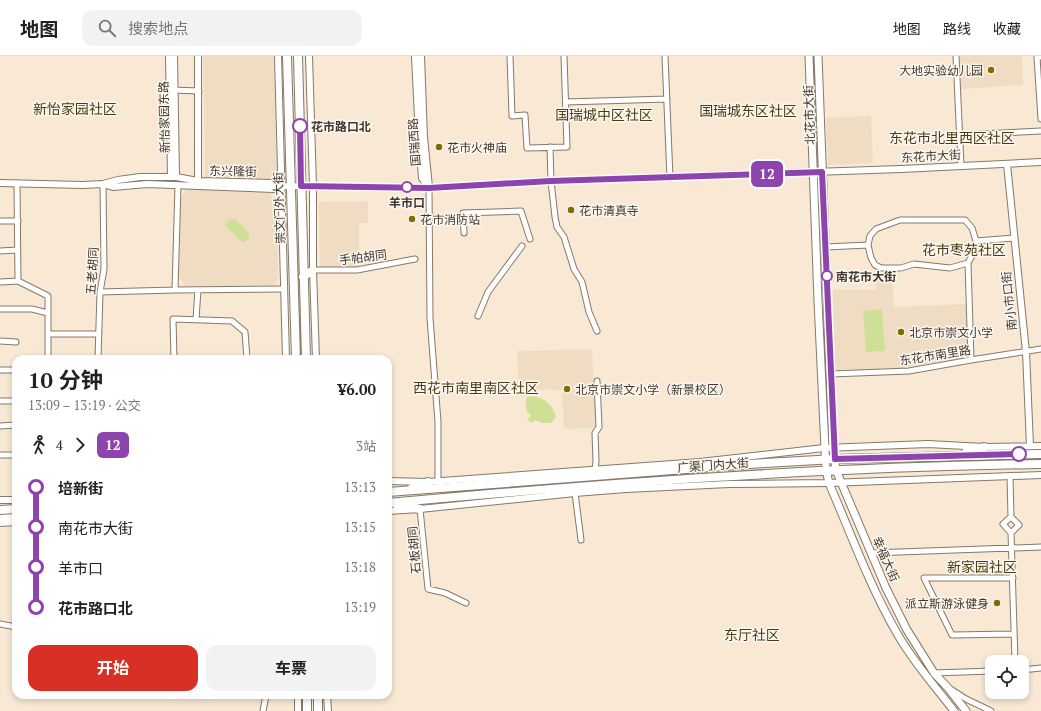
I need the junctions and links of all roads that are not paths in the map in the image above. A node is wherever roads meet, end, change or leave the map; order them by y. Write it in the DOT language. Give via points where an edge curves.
graph roads {
  1 [pos="169,56"];
  2 [pos="174,56"];
  3 [pos="198,56"];
  4 [pos="278,56"];
  5 [pos="286,56"];
  6 [pos="298,56"];
  7 [pos="309,56"];
  8 [pos="415,56"];
  9 [pos="421,56"];
  10 [pos="510,56"];
  11 [pos="564,56"];
  12 [pos="665,56"];
  13 [pos="809,56"];
  14 [pos="818,56"];
  15 [pos="956,56"];
  16 [pos="1041,57"];
  17 [pos="172,90"];
  18 [pos="199,91"];
  19 [pos="667,99"];
  20 [pos="566,102"];
  21 [pos="1041,119"];
  22 [pos="1041,131"];
  23 [pos="960,135"];
  24 [pos="550,147"];
  25 [pos="1041,162"];
  26 [pos="1007,164"];
  27 [pos="961,166"];
  28 [pos="814,172"];
  29 [pos="822,172"];
  30 [pos="173,177"];
  31 [pos="670,178"];
  32 [pos="198,181"];
  33 [pos="551,181"];
  34 [pos="0,183"];
  35 [pos="17,183"];
  36 [pos="104,184"];
  37 [pos="178,185"];
  38 [pos="280,186"];
  39 [pos="291,186"];
  40 [pos="301,186"];
  41 [pos="313,186"];
  42 [pos="429,188"];
  43 [pos="0,221"];
  44 [pos="18,221"];
  45 [pos="464,233"];
  46 [pos="1014,238"];
  47 [pos="530,239"];
  48 [pos="976,241"];
  49 [pos="522,246"];
  50 [pos="868,246"];
  51 [pos="826,247"];
  52 [pos="17,250"];
  53 [pos="0,251"];
  54 [pos="415,259"];
  55 [pos="968,263"];
  56 [pos="313,270"];
  57 [pos="303,277"];
  58 [pos="18,281"];
  59 [pos="0,282"];
  60 [pos="284,289"];
  61 [pos="175,290"];
  62 [pos="198,290"];
  63 [pos="100,292"];
  64 [pos="0,309"];
  65 [pos="48,313"];
  66 [pos="478,316"];
  67 [pos="196,319"];
  68 [pos="597,331"];
  69 [pos="48,334"];
  70 [pos="98,334"];
  71 [pos="0,341"];
  72 [pos="16,342"];
  73 [pos="1041,349"];
  74 [pos="1026,352"];
  75 [pos="48,355"];
  76 [pos="98,355"];
  77 [pos="174,355"];
  78 [pos="247,355"];
  79 [pos="286,355"];
  80 [pos="296,355"];
  81 [pos="306,355"];
  82 [pos="316,355"];
  83 [pos="971,360"];
  84 [pos="0,370"];
  85 [pos="12,370"];
  86 [pos="831,374"];
  87 [pos="597,381"];
  88 [pos="0,401"];
  89 [pos="12,401"];
  90 [pos="12,425"];
  91 [pos="0,426"];
  92 [pos="1029,446"];
  93 [pos="1041,446"];
  94 [pos="984,447"];
  95 [pos="824,448"];
  96 [pos="834,448"];
  97 [pos="1041,454"];
  98 [pos="0,455"];
  99 [pos="12,455"];
  100 [pos="954,456"];
  101 [pos="835,459"];
  102 [pos="824,460"];
  103 [pos="1041,464"];
  104 [pos="595,470"];
  105 [pos="826,470"];
  106 [pos="836,470"];
  107 [pos="1041,474"];
  108 [pos="1010,476"];
  109 [pos="392,481"];
  110 [pos="438,481"];
  111 [pos="428,482"];
  112 [pos="841,482"];
  113 [pos="829,483"];
  114 [pos="392,492"];
  115 [pos="399,492"];
  116 [pos="575,493"];
  117 [pos="0,500"];
  118 [pos="12,500"];
  119 [pos="392,503"];
  120 [pos="392,504"];
  121 [pos="12,509"];
  122 [pos="420,509"];
  123 [pos="0,510"];
  124 [pos="392,510"];
  125 [pos="1011,517"];
  126 [pos="12,518"];
  127 [pos="0,519"];
  128 [pos="12,522"];
  129 [pos="0,523"];
  130 [pos="1011,533"];
  131 [pos="581,540"];
  132 [pos="1041,547"];
  133 [pos="1012,549"];
  134 [pos="871,553"];
  135 [pos="1013,578"];
  136 [pos="466,603"];
  137 [pos="0,624"];
  138 [pos="12,626"];
  139 [pos="1013,634"];
  140 [pos="1014,655"];
  141 [pos="1041,668"];
  142 [pos="1029,669"];
  143 [pos="985,671"];
  144 [pos="934,673"];
  145 [pos="949,689"];
  146 [pos="265,699"];
  147 [pos="298,699"];
  148 [pos="307,699"];
  149 [pos="318,699"];
  150 [pos="321,699"];
  151 [pos="327,699"];
  152 [pos="318,710"];
  153 [pos="263,711"];
  154 [pos="298,711"];
  155 [pos="307,711"];
  156 [pos="328,711"];
  157 [pos="954,711"];
  158 [pos="966,711"];
  159 [pos="991,711"];
  1 -- 17 [label="street, 新怡家园东路"];
  2 -- 17 [label="street, 新怡家园东路"];
  3 -- 18 [label="street"];
  4 -- 38 [label="street, 崇文门外大街"];
  5 -- 39 [label="main road, 崇文门外大街"];
  6 -- 40 [label="main road, 崇文门外大街"];
  7 -- 41 [label="street"];
  8 -- 42 [label="street, 国瑞西路" via="422,178"];
  9 -- 42 [label="street, 国瑞西路"];
  10 -- 24 [label="street" via="512,116 525,115 527,148"];
  11 -- 20 [label="street"];
  12 -- 19 [label="street"];
  13 -- 28 [label="main road, 北花市大街"];
  14 -- 29 [label="main road, 北花市大街"];
  15 -- 23 [label="street"];
  16 -- 21 [label="street" via="1037,57"];
  17 -- 18 [label="street"];
  17 -- 30 [label="street, 新怡家园东路"];
  18 -- 32 [label="street"];
  19 -- 20 [label="street"];
  19 -- 31 [label="street"];
  20 -- 24 [label="street" via="567,147"];
  22 -- 23 [label="street"];
  23 -- 27 [label="street"];
  24 -- 33 [label="street"];
  25 -- 26 [label="street, 东花市大街"];
  26 -- 27 [label="street, 东花市大街"];
  26 -- 46 [label="street, 南小市口街"];
  27 -- 29 [label="street, 东花市大街"];
  28 -- 29 [label="street, 东花市大街"];
  28 -- 31 [label="street, 东花市大街"];
  28 -- 95 [label="main road"];
  29 -- 51 [label="main road"];
  30 -- 32 [label="street, 东兴隆街"];
  30 -- 36 [label="street, 东兴隆街" via="140,177"];
  31 -- 33 [label="street, 东花市大街"];
  32 -- 38 [label="street, 东兴隆街" via="274,183"];
  33 -- 42 [label="street, 东花市大街"];
  33 -- 68 [label="street" via="557,227 564,237 574,269 582,282 589,312"];
  34 -- 35 [label="street, 东兴隆街"];
  35 -- 36 [label="street, 东兴隆街"];
  35 -- 44 [label="street"];
  36 -- 37 [label="street, 东兴隆街" via="113,187 139,184"];
  36 -- 63 [label="street, 五老胡同" via="104,269"];
  37 -- 38 [label="street, 东兴隆街" via="274,189"];
  37 -- 61 [label="street"];
  38 -- 39 [label="street, 东花市大街"];
  38 -- 60 [label="street, 崇文门外大街"];
  39 -- 40 [label="street, 东花市大街"];
  39 -- 80 [label="main road, 崇文门外大街"];
  40 -- 41 [label="street, 东花市大街"];
  40 -- 57 [label="main road, 崇文门外大街"];
  41 -- 42 [label="street, 东花市大街"];
  41 -- 56 [label="street"];
  42 -- 110 [label="street" via="430,318 438,422"];
  43 -- 44 [label="street"];
  44 -- 52 [label="street"];
  45 -- 47 [label="street" via="463,213 521,211"];
  46 -- 48 [label="street"];
  46 -- 74 [label="street, 南小市口街"];
  48 -- 50 [label="street" via="972,228 965,220 900,220 876,229 870,236"];
  48 -- 55 [label="street"];
  49 -- 66 [label="street" via="488,292"];
  50 -- 51 [label="street"];
  50 -- 55 [label="street" via="875,265 881,268 901,268 914,264 950,268"];
  51 -- 86 [label="main road"];
  52 -- 53 [label="street"];
  52 -- 58 [label="street"];
  54 -- 56 [label="street, 手帕胡同" via="357,270"];
  55 -- 83 [label="street"];
  56 -- 57 [label="main road"];
  56 -- 82 [label="street"];
  57 -- 81 [label="main road, 崇文门外大街"];
  58 -- 59 [label="street"];
  58 -- 65 [label="street" via="48,296"];
  60 -- 62 [label="street"];
  60 -- 79 [label="street, 崇文门外大街"];
  61 -- 62 [label="street"];
  61 -- 63 [label="street"];
  62 -- 67 [label="street"];
  63 -- 70 [label="street, 五老胡同"];
  64 -- 65 [label="street" via="32,309"];
  65 -- 69 [label="street"];
  67 -- 77 [label="street" via="173,319"];
  67 -- 78 [label="street" via="233,321 245,332"];
  69 -- 70 [label="street"];
  69 -- 75 [label="street"];
  70 -- 76 [label="street, 五老胡同"];
  71 -- 72 [label="street"];
  73 -- 74 [label="street, 东花市南里路"];
  74 -- 83 [label="street, 东花市南里路"];
  74 -- 92 [label="street, 南小市口街"];
  83 -- 86 [label="street, 东花市南里路" via="909,371"];
  84 -- 85 [label="street"];
  86 -- 96 [label="main road"];
  87 -- 104 [label="street" via="599,427 595,433"];
  88 -- 89 [label="street"];
  90 -- 91 [label="street"];
  92 -- 93 [label="street, 广渠门内大街"];
  92 -- 94 [label="street, 广渠门内大街"];
  94 -- 96 [label="street, 广渠门内大街" via="928,444"];
  94 -- 100 [label="main road"];
  95 -- 96 [label="street, 广渠门内大街"];
  95 -- 102 [label="main road"];
  95 -- 104 [label="street, 广渠门内大街" via="700,462"];
  96 -- 101 [label="main road"];
  97 -- 100 [label="main road, 广渠门内大街"];
  98 -- 99 [label="street"];
  100 -- 101 [label="main road, 广渠门内大街"];
  101 -- 102 [label="main road, 广渠门内大街"];
  101 -- 106 [label="main road, 幸福大街"];
  102 -- 105 [label="main road, 幸福大街"];
  102 -- 115 [label="main road, 广渠门内大街"];
  103 -- 106 [label="main road, 广渠门内大街"];
  104 -- 110 [label="street, 广渠门内大街"];
  105 -- 106 [label="main road, 广渠门内大街"];
  105 -- 113 [label="main road, 幸福大街"];
  105 -- 119 [label="main road, 广渠门内大街" via="528,490"];
  106 -- 112 [label="main road, 幸福大街"];
  107 -- 108 [label="street, 广渠门内大街"];
  108 -- 112 [label="street, 广渠门内大街"];
  108 -- 125 [label="street"];
  109 -- 111 [label="street, 广渠门内大街"];
  110 -- 111 [label="street, 广渠门内大街"];
  111 -- 115 [label="main road"];
  112 -- 113 [label="street, 广渠门内大街"];
  112 -- 134 [label="main road, 幸福大街"];
  113 -- 116 [label="street, 广渠门内大街" via="729,484"];
  113 -- 157 [label="main road, 幸福大街" via="870,580 898,636"];
  114 -- 115 [label="main road, 广渠门内大街"];
  116 -- 122 [label="street, 广渠门内大街"];
  116 -- 131 [label="street"];
  117 -- 118 [label="street"];
  120 -- 122 [label="main road"];
  121 -- 123 [label="main road"];
  122 -- 124 [label="street, 广渠门内大街"];
  122 -- 136 [label="street, 石板胡同" via="428,589 445,593"];
  125 -- 130 [label="street" via="1019,525"];
  125 -- 130 [label="street" via="1003,524"];
  126 -- 127 [label="main road"];
  128 -- 129 [label="street"];
  130 -- 133 [label="street"];
  132 -- 133 [label="street"];
  133 -- 134 [label="street"];
  133 -- 135 [label="street"];
  134 -- 144 [label="main road, 幸福大街" via="907,630"];
  135 -- 139 [label="street"];
  135 -- 139 [label="street" via="924,578 952,635"];
  137 -- 138 [label="street"];
  139 -- 140 [label="street"];
  141 -- 142 [label="street"];
  143 -- 144 [label="street"];
  144 -- 145 [label="main road, 幸福大街"];
  145 -- 158 [label="main road, 幸福大街"];
  145 -- 159 [label="street"];
  146 -- 153 [label="street"];
  147 -- 154 [label="street"];
  148 -- 155 [label="main road"];
  149 -- 152 [label="main road"];
  150 -- 152 [label="main road"];
  151 -- 156 [label="street"];
}
